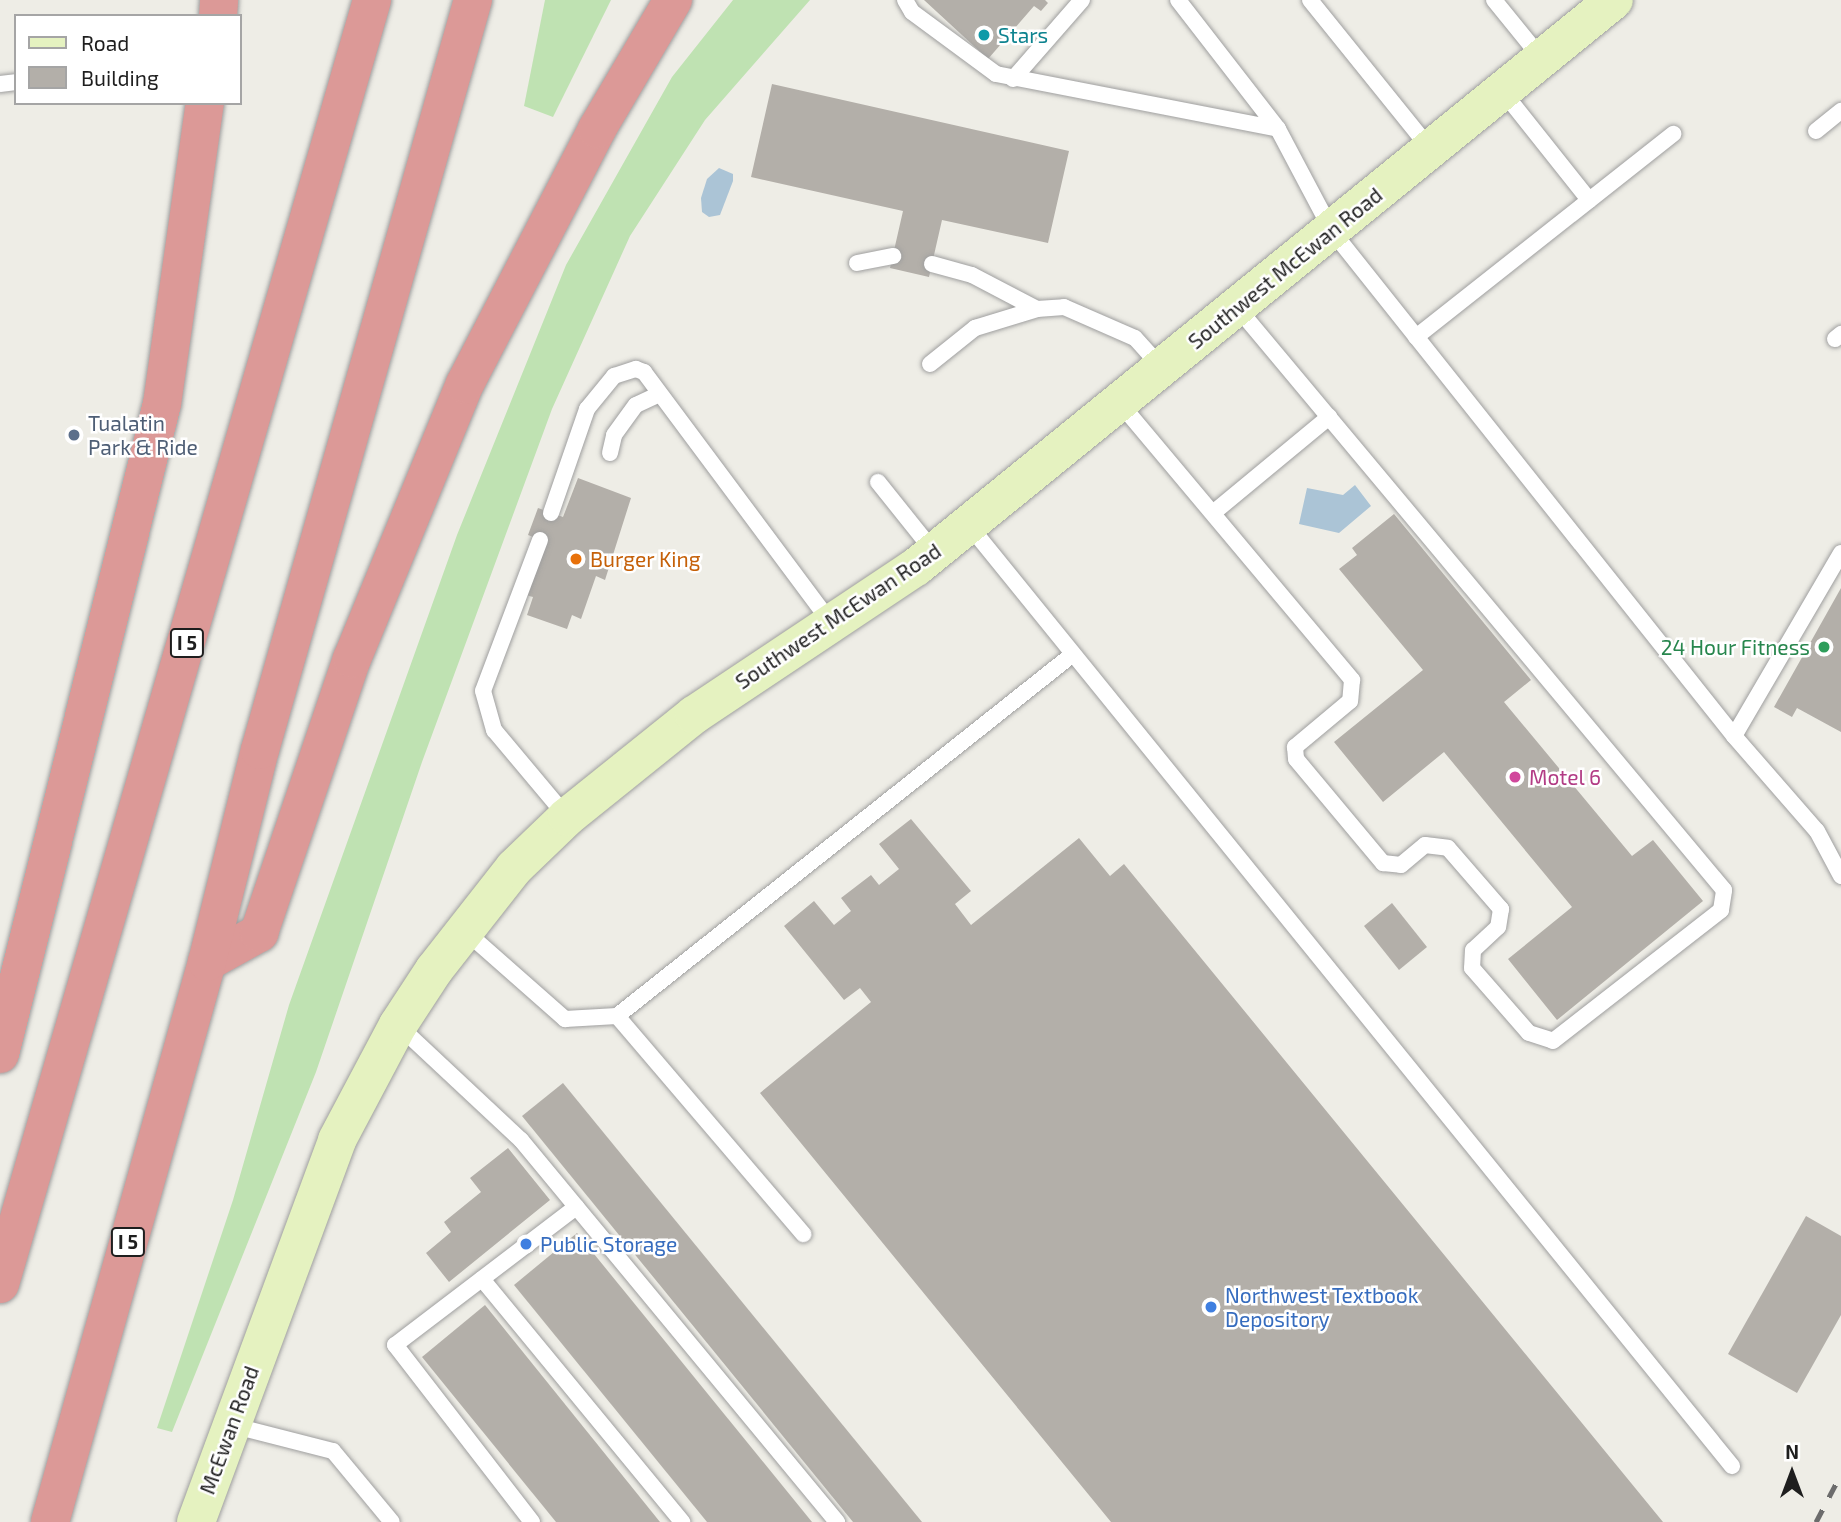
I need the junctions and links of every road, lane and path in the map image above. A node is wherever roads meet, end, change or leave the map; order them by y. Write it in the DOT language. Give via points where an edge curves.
graph roads {
  1 [pos="372,0"];
  2 [pos="473,0"];
  3 [pos="673,0"];
  4 [pos="905,0"];
  5 [pos="1082,0"];
  6 [pos="1178,0"];
  7 [pos="1310,0"];
  8 [pos="1494,0"];
  9 [pos="1594,10"];
  10 [pos="1542,59"];
  11 [pos="1013,79"];
  12 [pos="1504,93"];
  13 [pos="205,105"];
  14 [pos="1841,111"];
  15 [pos="1278,130"];
  16 [pos="1816,131"];
  17 [pos="1672,134"];
  18 [pos="1431,150"];
  19 [pos="1589,200"];
  20 [pos="1332,231"];
  21 [pos="893,256"];
  22 [pos="858,263"];
  23 [pos="932,264"];
  24 [pos="1236,306"];
  25 [pos="1037,309"];
  26 [pos="1416,337"];
  27 [pos="930,364"];
  28 [pos="1161,367"];
  29 [pos="660,394"];
  30 [pos="1118,401"];
  31 [pos="1329,417"];
  32 [pos="610,453"];
  33 [pos="878,482"];
  34 [pos="551,513"];
  35 [pos="1213,513"];
  36 [pos="968,524"];
  37 [pos="540,540"];
  38 [pos="934,552"];
  39 [pos="1841,554"];
  40 [pos="831,623"];
  41 [pos="1073,654"];
  42 [pos="1734,736"];
  43 [pos="566,817"];
  44 [pos="1841,876"];
  45 [pos="464,930"];
  46 [pos="207,962"];
  47 [pos="617,1016"];
  48 [pos="398,1025"];
  49 [pos="0,1054"];
  50 [pos="576,1207"];
  51 [pos="803,1234"];
  52 [pos="482,1279"];
  53 [pos="0,1284"];
  54 [pos="262,1339"];
  55 [pos="231,1425"];
  56 [pos="1732,1466"];
  57 [pos="50,1522"];
  58 [pos="196,1522"];
  59 [pos="392,1522"];
  60 [pos="532,1522"];
  61 [pos="682,1522"];
  62 [pos="837,1522"];
  1 -- 53 [label="highway, I 5"];
  2 -- 46 [label="highway, I 5" via="264,737"];
  3 -- 46 [label="highway" via="597,130 465,384 352,659 259,933"];
  4 -- 11 [label="lane" via="912,12 985,66"];
  5 -- 11 [label="lane"];
  6 -- 15 [label="lane"];
  7 -- 18 [label="lane"];
  8 -- 10 [label="lane"];
  9 -- 10 [label="street, Southwest McEwan Road"];
  10 -- 12 [label="street, Southwest McEwan Road"];
  11 -- 15 [label="lane"];
  12 -- 18 [label="street, Southwest McEwan Road"];
  12 -- 19 [label="lane"];
  13 -- 49 [label="highway" via="163,404"];
  14 -- 16 [label="lane"];
  15 -- 20 [label="lane"];
  17 -- 19 [label="lane"];
  18 -- 20 [label="street, Southwest McEwan Road"];
  19 -- 26 [label="lane"];
  20 -- 24 [label="street, Southwest McEwan Road"];
  20 -- 26 [label="lane"];
  21 -- 22 [label="lane"];
  23 -- 25 [label="lane" via="972,275"];
  24 -- 28 [label="street, Southwest McEwan Road"];
  24 -- 31 [label="lane"];
  25 -- 27 [label="lane" via="975,328"];
  25 -- 28 [label="lane" via="1064,307 1135,338"];
  26 -- 42 [label="lane"];
  28 -- 30 [label="street, Southwest McEwan Road"];
  29 -- 32 [label="lane" via="636,405 614,435"];
  29 -- 34 [label="lane" via="644,372 636,369 614,376 601,388 587,409"];
  29 -- 40 [label="lane"];
  30 -- 35 [label="lane"];
  30 -- 36 [label="street, Southwest McEwan Road"];
  31 -- 35 [label="lane"];
  31 -- 35 [label="lane" via="1724,890 1721,910 1553,1041 1530,1033 1472,968 1473,950 1497,928 1501,909 1448,848 1425,845 1401,865 1383,863 1296,759 1295,747 1350,701 1352,680"];
  33 -- 38 [label="lane"];
  36 -- 38 [label="street, Southwest McEwan Road"];
  36 -- 41 [label="lane"];
  37 -- 43 [label="lane" via="483,691 489,720 504,744"];
  38 -- 40 [label="street, Southwest McEwan Road"];
  39 -- 42 [label="lane"];
  40 -- 43 [label="street, Southwest McEwan Road" via="694,715"];
  41 -- 47 [label="lane"];
  41 -- 56 [label="lane"];
  42 -- 44 [label="lane" via="1817,831"];
  43 -- 45 [label="street, Southwest McEwan Road" via="514,868"];
  45 -- 47 [label="lane" via="565,1019"];
  45 -- 48 [label="street, Southwest McEwan Road"];
  46 -- 57 [label="highway, I 5"];
  47 -- 51 [label="lane"];
  48 -- 50 [label="lane" via="522,1140"];
  48 -- 54 [label="street, Southwest McEwan Road" via="337,1140"];
  50 -- 52 [label="lane"];
  50 -- 62 [label="lane"];
  52 -- 60 [label="lane" via="395,1345"];
  52 -- 61 [label="lane"];
  54 -- 55 [label="street, McEwan Road"];
  55 -- 58 [label="street, McEwan Road"];
  55 -- 59 [label="lane" via="333,1451"];
}
